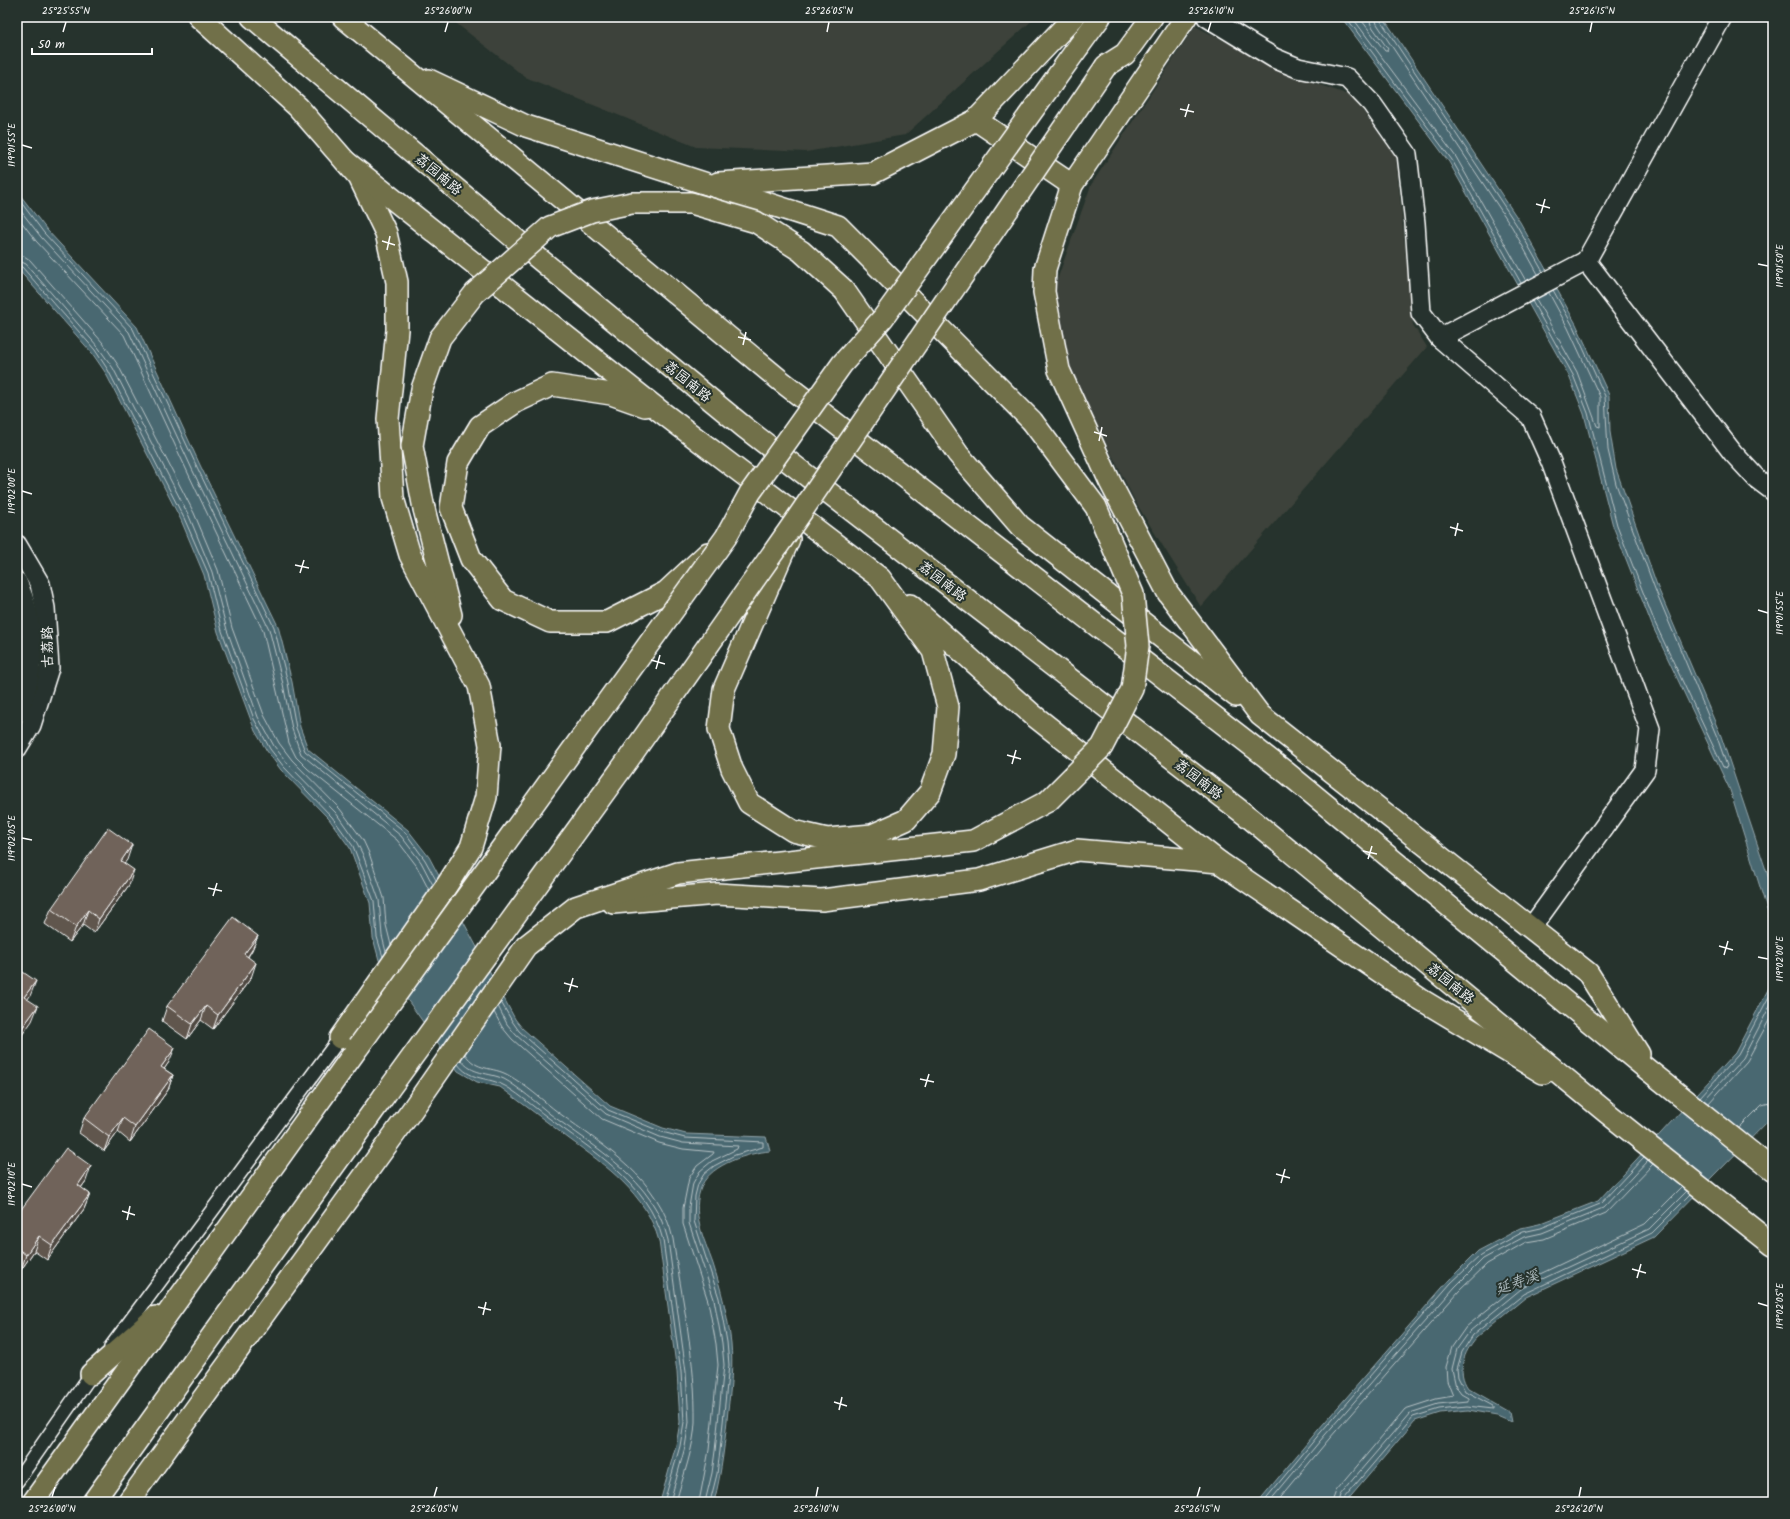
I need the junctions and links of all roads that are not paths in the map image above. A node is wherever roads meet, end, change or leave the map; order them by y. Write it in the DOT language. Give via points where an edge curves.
graph roads {
  1 [pos="199,17"];
  2 [pos="252,17"];
  3 [pos="342,17"];
  4 [pos="1074,17"];
  5 [pos="1100,17"];
  6 [pos="1152,17"];
  7 [pos="1186,17"];
  8 [pos="1207,17"];
  9 [pos="1722,17"];
  10 [pos="402,67"];
  11 [pos="976,120"];
  12 [pos="345,161"];
  13 [pos="708,184"];
  14 [pos="1072,185"];
  15 [pos="1585,262"];
  16 [pos="1440,338"];
  17 [pos="660,411"];
  18 [pos="1773,491"];
  19 [pos="796,520"];
  20 [pos="726,537"];
  21 [pos="17,545"];
  22 [pos="880,578"];
  23 [pos="17,582"];
  24 [pos="460,648"];
  25 [pos="17,713"];
  26 [pos="1260,715"];
  27 [pos="17,748"];
  28 [pos="1219,862"];
  29 [pos="576,907"];
  30 [pos="1531,928"];
  31 [pos="340,1038"];
  32 [pos="1648,1070"];
  33 [pos="1606,1112"];
  34 [pos="1773,1170"];
  35 [pos="1773,1246"];
  36 [pos="184,1291"];
  37 [pos="91,1374"];
  38 [pos="17,1482"];
  39 [pos="33,1502"];
  40 [pos="93,1502"];
  41 [pos="128,1502"];
  1 -- 12 [label="main road" via="298,107"];
  2 -- 33 [label="main road, 荔园南路" via="526,248 744,427 1251,819"];
  3 -- 10 [label="main road"];
  4 -- 11 [label="main road"];
  5 -- 20 [label="main road, bridge" via="883,318 842,364 750,493"];
  6 -- 19 [label="main road, bridge" via="1125,54 1106,66"];
  7 -- 14 [label="main road"];
  8 -- 16 [label="street" via="1274,58 1298,68 1347,78 1372,104 1407,154 1421,313"];
  9 -- 15 [label="street"];
  10 -- 13 [label="main road" via="526,126"];
  10 -- 32 [label="main road" via="781,381 1287,773"];
  11 -- 13 [label="main road" via="873,173"];
  11 -- 14 [label="main road"];
  12 -- 17 [label="main road"];
  12 -- 24 [label="main road" via="360,177 386,233 398,282 397,330 388,419 393,498 410,555"];
  13 -- 29 [label="main road, bridge" via="838,226 1032,421 1096,507 1133,594 1138,646 1132,689 1102,747 1048,801 973,841 678,873"];
  14 -- 26 [label="main road" via="1045,269 1044,292 1058,370 1110,482 1168,593"];
  15 -- 16 [label="street"];
  15 -- 18 [label="street" via="1733,453 1757,479"];
  16 -- 30 [label="street" via="1532,416 1650,729 1645,770"];
  17 -- 20 [label="main road, bridge" via="611,394 552,386 516,402 480,426 458,463 450,508 471,559 503,600 550,622 607,622 666,592"];
  17 -- 22 [label="main road"];
  19 -- 22 [label="main road, bridge" via="724,690 720,729 732,769 749,803 793,831 827,838 872,835 906,820 930,792 944,754 948,707 933,651"];
  19 -- 40 [label="main road, bridge" via="630,757"];
  20 -- 36 [label="main road, bridge"];
  21 -- 27 [label="street, 古荔路" via="40,584 45,608 49,668 31,725"];
  22 -- 28 [label="main road" via="1033,714"];
  23 -- 25 [label="street, 古荔路" via="23,594 31,642 31,664"];
  24 -- 26 [label="main road, bridge" via="424,509 412,446 422,389 440,338 475,293 550,227 592,211 632,202 691,203 756,222 800,251 844,290 958,454 1020,526"];
  24 -- 31 [label="main road" via="479,686 490,745 486,797 471,847"];
  26 -- 30 [label="main road"];
  28 -- 29 [label="main road" via="1077,850 979,880 822,900 717,894"];
  28 -- 33 [label="main road" via="1420,999"];
  29 -- 41 [label="main road" via="526,946 412,1110"];
  30 -- 32 [label="main road" via="1588,973"];
  31 -- 37 [label="street"];
  32 -- 34 [label="main road"];
  33 -- 35 [label="main road, 荔园南路"];
  36 -- 37 [label="main road"];
  36 -- 39 [label="main road"];
  37 -- 38 [label="street"];
}
